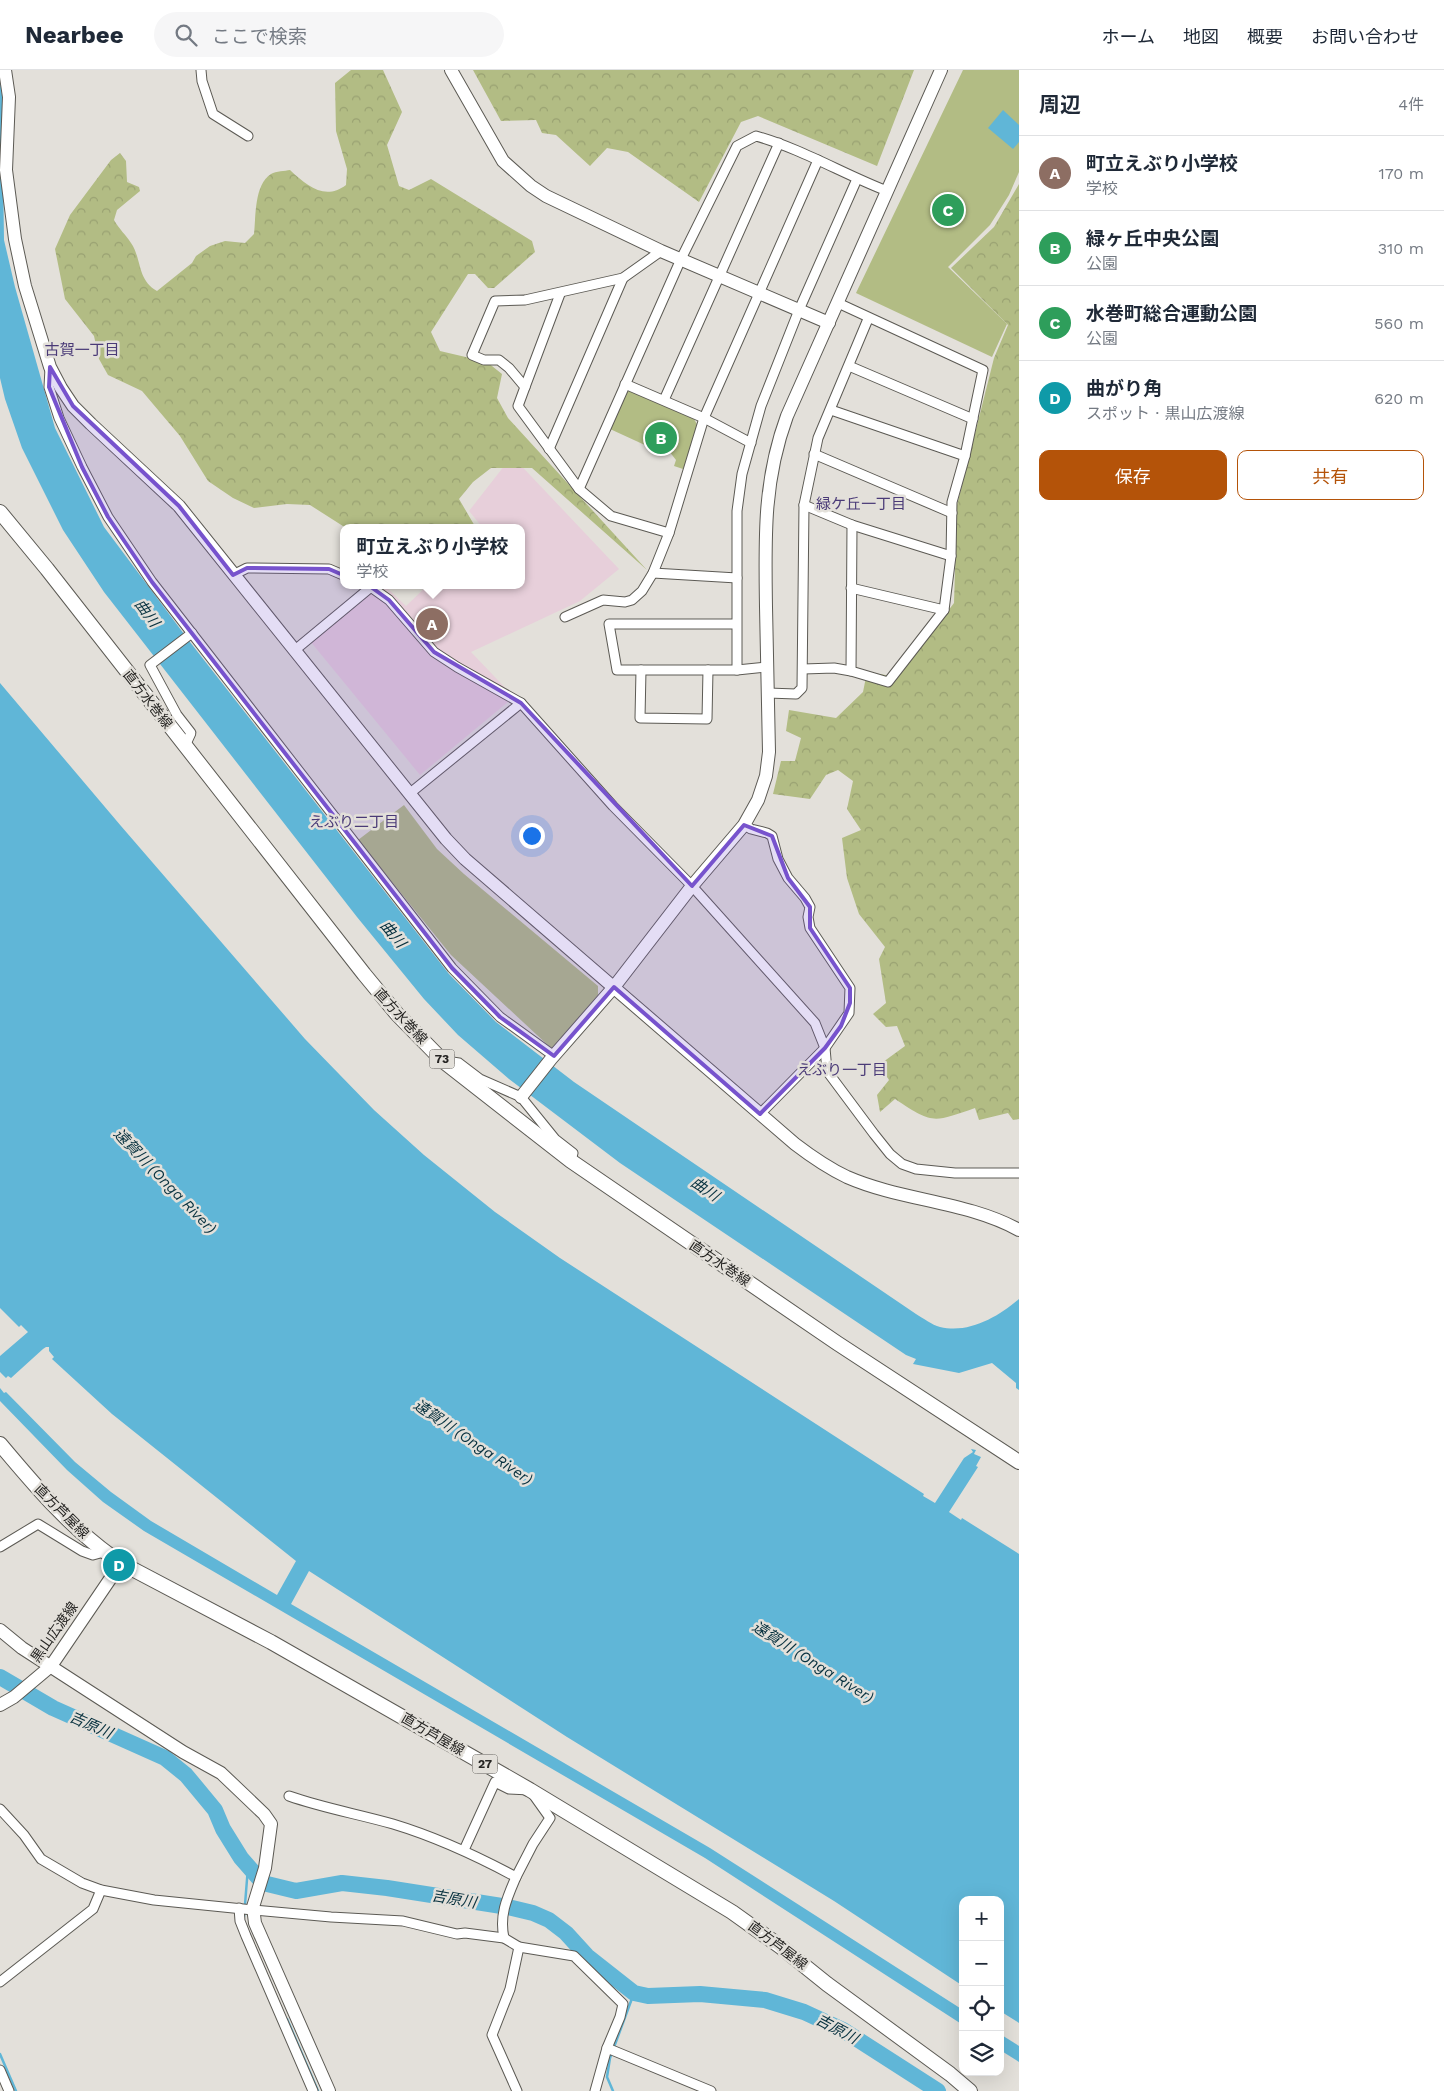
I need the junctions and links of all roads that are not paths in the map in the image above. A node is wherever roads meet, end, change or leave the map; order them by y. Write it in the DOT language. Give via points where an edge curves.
graph roads {
  1 [pos="5,70"];
  2 [pos="201,70"];
  3 [pos="451,70"];
  4 [pos="941,70"];
  5 [pos="248,136"];
  6 [pos="779,142"];
  7 [pos="818,160"];
  8 [pos="857,179"];
  9 [pos="886,191"];
  10 [pos="661,251"];
  11 [pos="681,259"];
  12 [pos="719,276"];
  13 [pos="623,278"];
  14 [pos="760,292"];
  15 [pos="560,294"];
  16 [pos="838,304"];
  17 [pos="799,310"];
  18 [pos="868,319"];
  19 [pos="829,323"];
  20 [pos="849,366"];
  21 [pos="50,368"];
  22 [pos="625,384"];
  23 [pos="526,387"];
  24 [pos="664,400"];
  25 [pos="831,410"];
  26 [pos="704,418"];
  27 [pos="972,419"];
  28 [pos="751,443"];
  29 [pos="549,449"];
  30 [pos="814,454"];
  31 [pos="965,456"];
  32 [pos="579,488"];
  33 [pos="804,505"];
  34 [pos="0,512"];
  35 [pos="952,512"];
  36 [pos="852,526"];
  37 [pos="668,534"];
  38 [pos="951,556"];
  39 [pos="653,573"];
  40 [pos="340,574"];
  41 [pos="233,575"];
  42 [pos="737,578"];
  43 [pos="851,588"];
  44 [pos="366,589"];
  45 [pos="374,589"];
  46 [pos="944,610"];
  47 [pos="564,617"];
  48 [pos="736,624"];
  49 [pos="192,633"];
  50 [pos="295,650"];
  51 [pos="767,667"];
  52 [pos="803,669"];
  53 [pos="640,670"];
  54 [pos="708,670"];
  55 [pos="737,670"];
  56 [pos="851,671"];
  57 [pos="768,694"];
  58 [pos="521,703"];
  59 [pos="185,746"];
  60 [pos="409,794"];
  61 [pos="744,826"];
  62 [pos="692,886"];
  63 [pos="614,987"];
  64 [pos="825,1048"];
  65 [pos="552,1058"];
  66 [pos="443,1061"];
  67 [pos="521,1097"];
  68 [pos="760,1114"];
  69 [pos="571,1162"];
  70 [pos="1019,1173"];
  71 [pos="1019,1230"];
  72 [pos="0,1444"];
  73 [pos="1019,1462"];
  74 [pos="0,1547"];
  75 [pos="104,1552"];
  76 [pos="121,1563"];
  77 [pos="0,1630"];
  78 [pos="51,1666"];
  79 [pos="0,1705"];
  80 [pos="530,1790"];
  81 [pos="289,1796"];
  82 [pos="0,1809"];
  83 [pos="464,1850"];
  84 [pos="516,1877"];
  85 [pos="101,1890"];
  86 [pos="238,1908"];
  87 [pos="253,1909"];
  88 [pos="504,1938"];
  89 [pos="519,1947"];
  90 [pos="0,1982"];
  91 [pos="607,2048"];
  92 [pos="0,2070"];
  93 [pos="9,2091"];
  94 [pos="313,2091"];
  95 [pos="328,2091"];
  96 [pos="517,2091"];
  97 [pos="595,2091"];
  98 [pos="711,2091"];
  99 [pos="970,2091"];
  1 -- 21 [label="street" via="9,96 6,170 15,240"];
  2 -- 5 [label="street" via="213,114"];
  3 -- 10 [label="street" via="503,162 517,175 546,196"];
  4 -- 9 [label="street"];
  6 -- 7 [label="street"];
  6 -- 11 [label="street" via="756,136 737,146"];
  6 -- 12 [label="street"];
  7 -- 8 [label="street"];
  7 -- 14 [label="street"];
  8 -- 9 [label="street"];
  8 -- 17 [label="street"];
  9 -- 16 [label="street"];
  10 -- 11 [label="street"];
  10 -- 13 [label="street"];
  11 -- 12 [label="street"];
  11 -- 22 [label="street"];
  12 -- 14 [label="street"];
  12 -- 24 [label="street"];
  13 -- 15 [label="street"];
  13 -- 29 [label="street"];
  14 -- 17 [label="street"];
  14 -- 26 [label="street"];
  15 -- 23 [label="street"];
  15 -- 23 [label="street" via="495,301 472,355 484,360 499,360"];
  16 -- 18 [label="street"];
  16 -- 19 [label="street"];
  17 -- 19 [label="street"];
  17 -- 28 [label="street" via="761,406"];
  18 -- 20 [label="street"];
  18 -- 27 [label="street" via="983,370"];
  19 -- 51 [label="street" via="777,443 771,471 765,526"];
  20 -- 25 [label="street"];
  20 -- 27 [label="street"];
  21 -- 41 [label="street" via="73,406 178,506"];
  21 -- 49 [label="street" via="49,387 59,418 108,517"];
  22 -- 24 [label="street"];
  22 -- 32 [label="street"];
  23 -- 29 [label="street" via="518,406"];
  24 -- 26 [label="street"];
  25 -- 30 [label="street"];
  25 -- 31 [label="street"];
  26 -- 28 [label="street"];
  26 -- 37 [label="street"];
  27 -- 31 [label="street"];
  28 -- 42 [label="street" via="742,474 737,512"];
  29 -- 32 [label="street"];
  30 -- 33 [label="street"];
  30 -- 35 [label="street"];
  31 -- 35 [label="street"];
  32 -- 37 [label="street" via="611,516"];
  33 -- 36 [label="street"];
  33 -- 52 [label="street"];
  34 -- 59 [label="main road, 直方水巻線 / 73"];
  35 -- 38 [label="street"];
  36 -- 38 [label="street"];
  36 -- 43 [label="street"];
  37 -- 39 [label="street"];
  38 -- 46 [label="street"];
  39 -- 42 [label="street"];
  39 -- 47 [label="street" via="632,600 603,600"];
  40 -- 41 [label="street" via="328,569 247,568"];
  41 -- 50 [label="street"];
  42 -- 48 [label="street"];
  43 -- 46 [label="street"];
  43 -- 56 [label="street"];
  44 -- 50 [label="street"];
  45 -- 58 [label="street" via="390,600 434,652"];
  46 -- 56 [label="street" via="888,682"];
  48 -- 53 [label="street" via="609,624 617,670"];
  48 -- 55 [label="street"];
  49 -- 59 [label="street" via="150,665 177,715 191,733"];
  49 -- 65 [label="street" via="452,968 500,1017"];
  50 -- 60 [label="street"];
  51 -- 55 [label="street"];
  51 -- 57 [label="street"];
  52 -- 56 [label="street"];
  52 -- 57 [label="street" via="802,688 796,694"];
  53 -- 54 [label="street"];
  53 -- 54 [label="street" via="640,718 707,719"];
  54 -- 55 [label="street"];
  57 -- 61 [label="street" via="766,776"];
  58 -- 60 [label="street"];
  58 -- 62 [label="street" via="613,806"];
  59 -- 66 [label="main road, 直方水巻線 / 73" via="364,974"];
  60 -- 63 [label="street" via="465,859"];
  61 -- 62 [label="street"];
  61 -- 64 [label="street" via="772,836 778,859 788,878 810,907 810,928 850,988 849,1013"];
  62 -- 63 [label="street"];
  62 -- 64 [label="street" via="815,1024"];
  63 -- 65 [label="street"];
  63 -- 68 [label="street"];
  64 -- 68 [label="street"];
  64 -- 70 [label="street" via="828,1071 874,1134 902,1164 945,1172"];
  65 -- 67 [label="street"];
  66 -- 67 [label="street" via="458,1063 480,1078"];
  66 -- 69 [label="main road, 直方水巻線 / 73"];
  67 -- 69 [label="street" via="555,1139 573,1153"];
  68 -- 71 [label="street" via="824,1165 848,1177 951,1205 1005,1222"];
  69 -- 73 [label="main road, 直方水巻線 / 73"];
  72 -- 75 [label="main road, 直方芦屋線 / 27" via="45,1496"];
  74 -- 75 [label="street" via="38,1524 93,1555"];
  75 -- 76 [label="main road, 直方芦屋線 / 27"];
  76 -- 78 [label="street, 黒山広渡線"];
  76 -- 80 [label="main road, 直方芦屋線 / 27" via="271,1642"];
  77 -- 78 [label="street"];
  78 -- 79 [label="street, 黒山広渡線"];
  78 -- 87 [label="street" via="220,1773 264,1814 271,1824 266,1868"];
  80 -- 83 [label="street" via="509,1789 495,1782"];
  80 -- 84 [label="street" via="550,1818"];
  80 -- 99 [label="main road, 直方芦屋線 / 27" via="747,1922"];
  81 -- 83 [label="street" via="320,1807 393,1824"];
  82 -- 85 [label="street" via="41,1859 82,1883"];
  83 -- 84 [label="street"];
  84 -- 88 [label="street" via="502,1914"];
  85 -- 86 [label="street" via="154,1900"];
  85 -- 90 [label="street" via="93,1909"];
  86 -- 87 [label="street"];
  86 -- 94 [label="street" via="246,1936"];
  87 -- 88 [label="street" via="403,1921 458,1934"];
  87 -- 95 [label="street" via="262,1940"];
  88 -- 89 [label="street"];
  89 -- 91 [label="street" via="574,1956 623,2004"];
  89 -- 96 [label="street" via="510,1989 492,2035"];
  91 -- 97 [label="street"];
  91 -- 98 [label="street"];
  92 -- 93 [label="street"];
}
